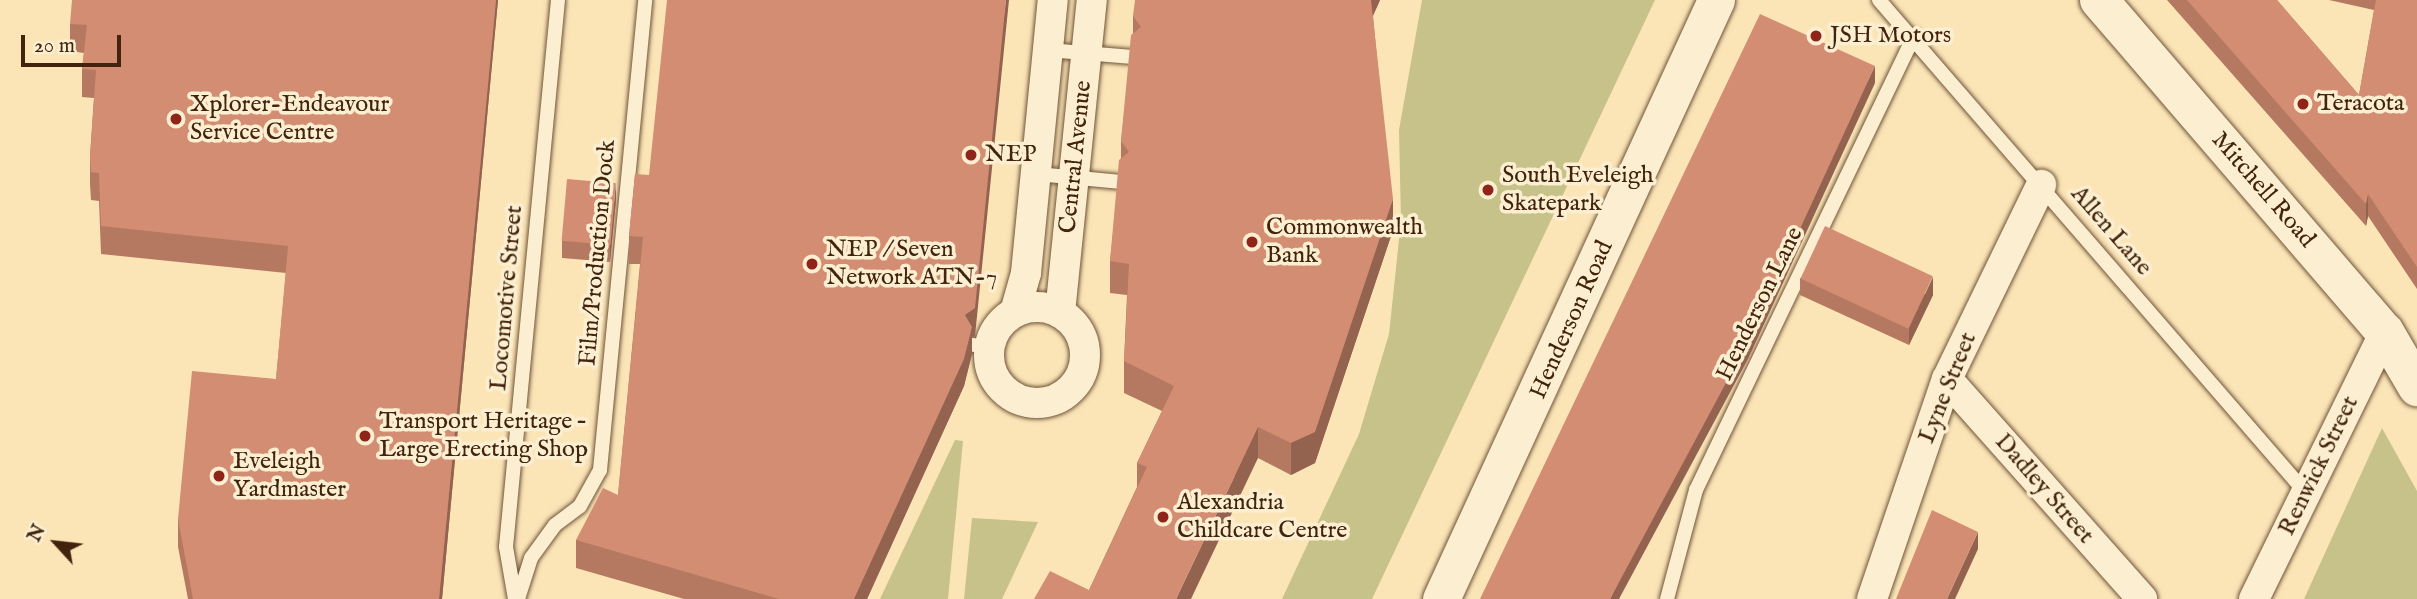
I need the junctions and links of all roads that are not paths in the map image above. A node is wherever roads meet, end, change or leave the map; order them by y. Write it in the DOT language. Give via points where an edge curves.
graph roads {
  1 [pos="558,0"];
  2 [pos="645,0"];
  3 [pos="1053,0"];
  4 [pos="1092,0"];
  5 [pos="1716,0"];
  6 [pos="1879,0"];
  7 [pos="2099,0"];
  8 [pos="1914,36"];
  9 [pos="1049,50"];
  10 [pos="1087,53"];
  11 [pos="1132,57"];
  12 [pos="1036,174"];
  13 [pos="1074,177"];
  14 [pos="1120,182"];
  15 [pos="2041,185"];
  16 [pos="1015,312"];
  17 [pos="1060,313"];
  18 [pos="2385,332"];
  19 [pos="1947,379"];
  20 [pos="2417,387"];
  21 [pos="2306,494"];
  22 [pos="516,599"];
  23 [pos="1441,599"];
  24 [pos="1667,599"];
  25 [pos="1872,599"];
  26 [pos="2141,599"];
  27 [pos="2254,599"];
  1 -- 22 [label="lane, Locomotive Street" via="506,547"];
  2 -- 22 [label="lane, Film/Production Dock" via="600,470 580,506 544,538 522,576"];
  3 -- 9 [label="street, Central Avenue"];
  4 -- 10 [label="street, Central Avenue"];
  5 -- 23 [label="street, Henderson Road"];
  6 -- 8 [label="lane, Allen Lane"];
  7 -- 18 [label="main road, Mitchell Road"];
  8 -- 15 [label="lane, Allen Lane"];
  8 -- 24 [label="lane, Henderson Lane" via="1696,490"];
  9 -- 10 [label="lane"];
  9 -- 12 [label="street, Central Avenue"];
  10 -- 11 [label="lane"];
  10 -- 13 [label="street, Central Avenue"];
  12 -- 13 [label="lane"];
  12 -- 16 [label="street, Central Avenue"];
  13 -- 14 [label="lane"];
  13 -- 17 [label="street, Central Avenue"];
  15 -- 19 [label="street, Lyne Street"];
  15 -- 21 [label="lane, Allen Lane"];
  16 -- 17 [label="street" via="1038,307"];
  16 -- 17 [label="street" via="982,347 996,381 1013,397 1035,403 1058,398 1075,383 1084,362 1077,328"];
  18 -- 20 [label="main road, Mitchell Road"];
  18 -- 21 [label="street, Renwick Street"];
  19 -- 25 [label="street, Lyne Street"];
  19 -- 26 [label="street, Dadley Street"];
  21 -- 27 [label="street, Renwick Street"];
}
